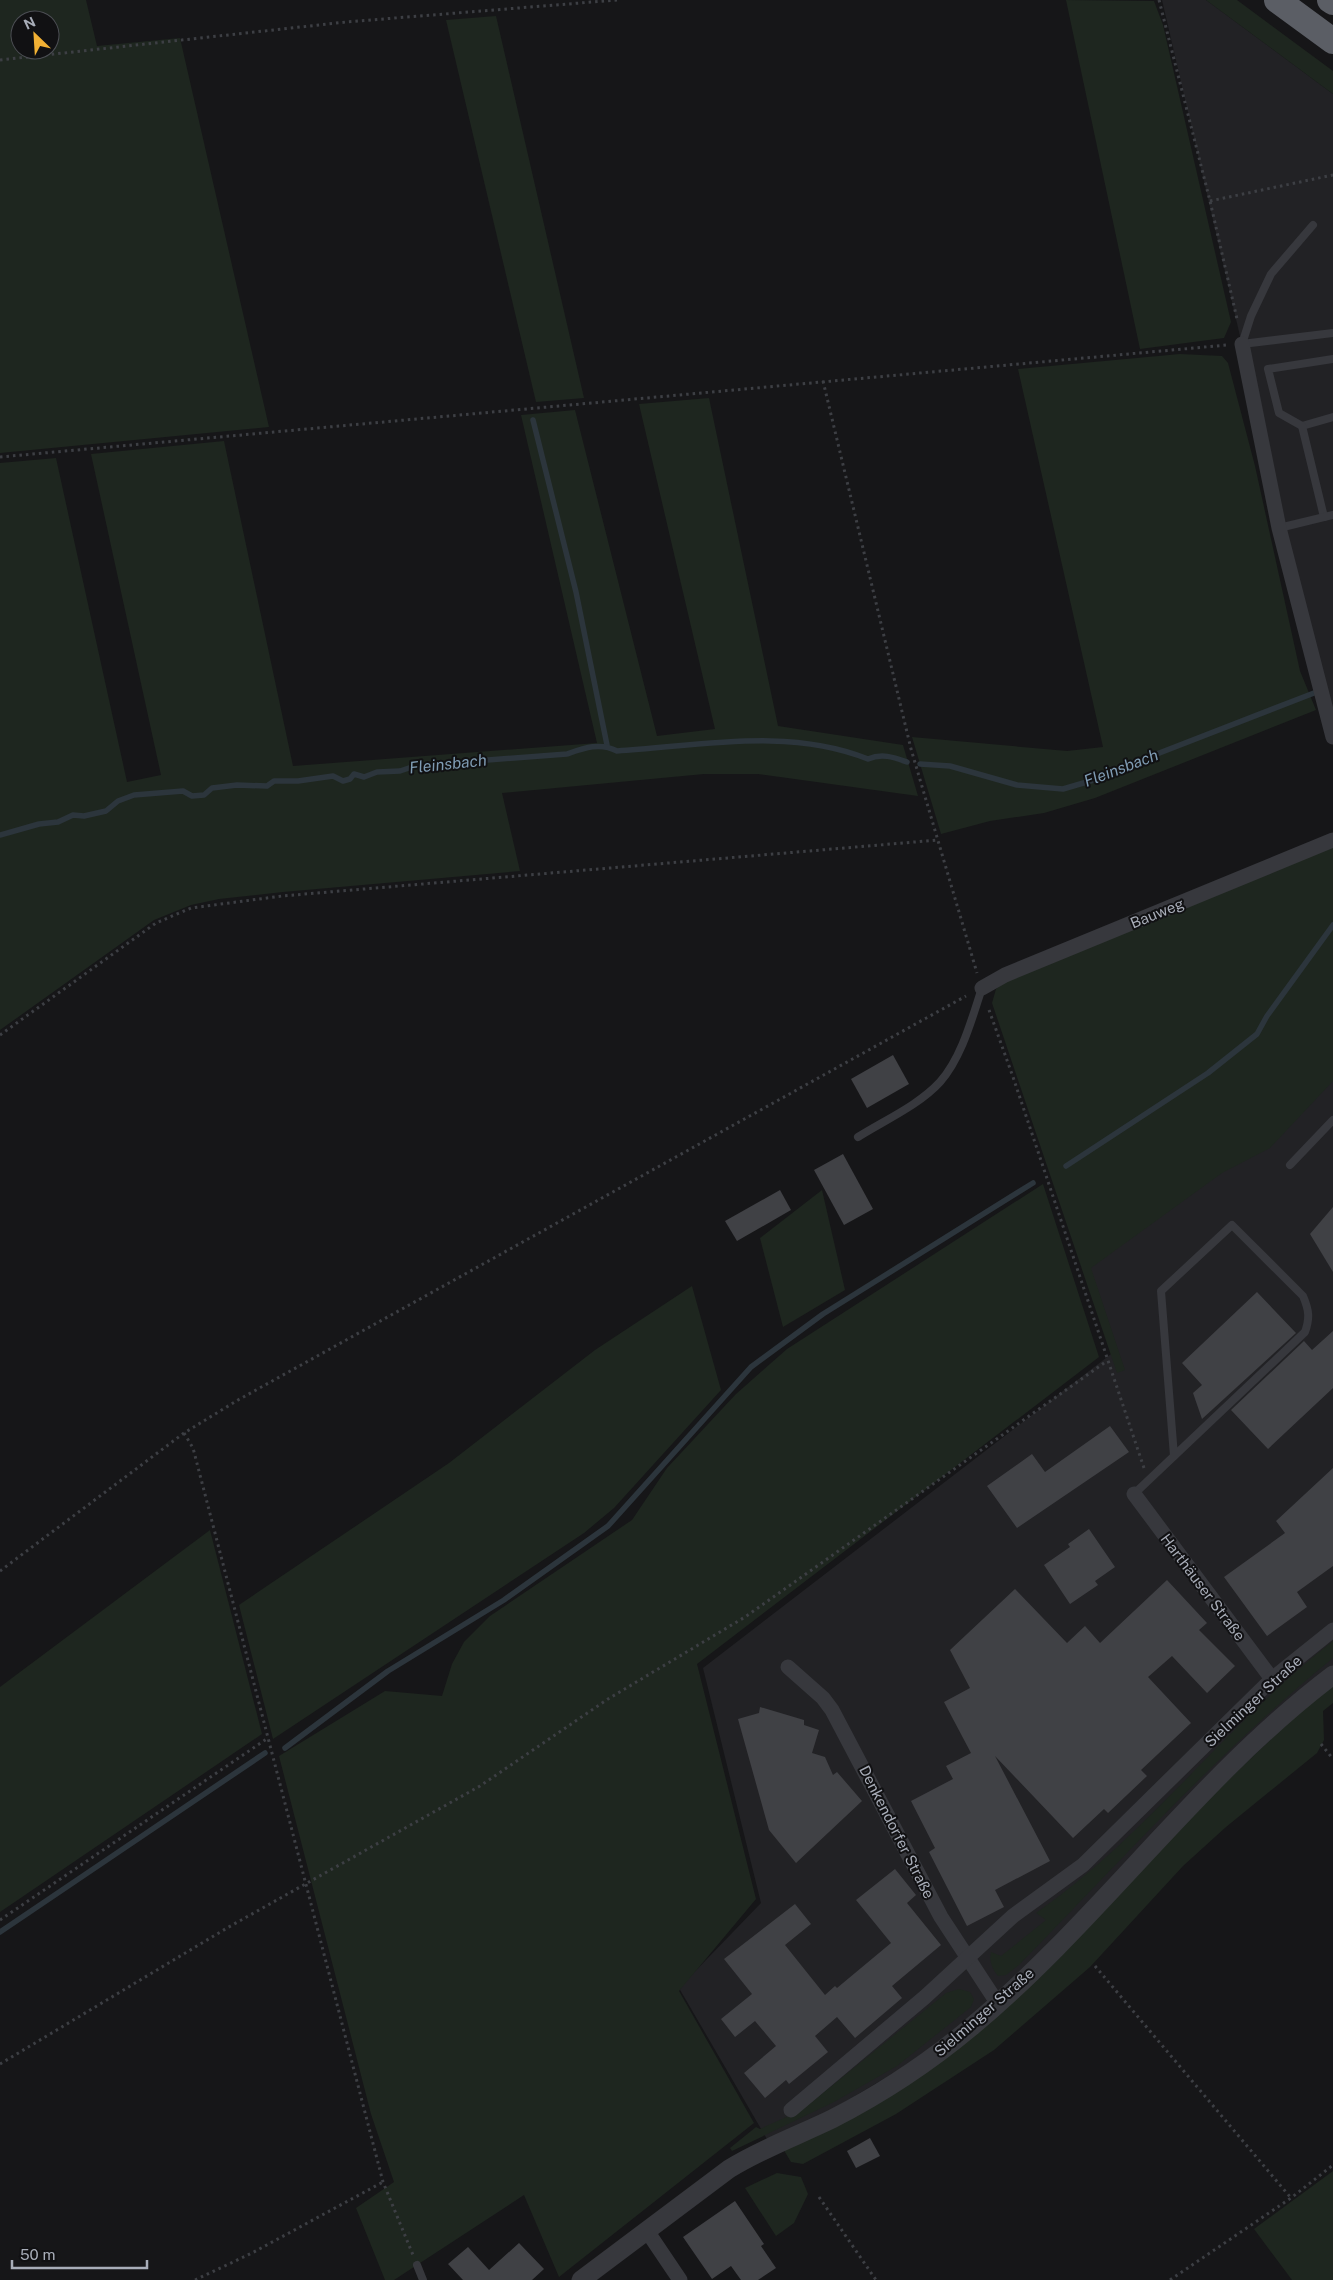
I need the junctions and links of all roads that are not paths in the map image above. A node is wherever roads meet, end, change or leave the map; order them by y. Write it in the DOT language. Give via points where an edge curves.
graph roads {
  1 [pos="1278,0"];
  2 [pos="1333,41"];
  3 [pos="1313,225"];
  4 [pos="1333,332"];
  5 [pos="1242,344"];
  6 [pos="1333,358"];
  7 [pos="1333,417"];
  8 [pos="1302,426"];
  9 [pos="1333,515"];
  10 [pos="1324,517"];
  11 [pos="1279,528"];
  12 [pos="1333,737"];
  13 [pos="1333,840"];
  14 [pos="982,988"];
  15 [pos="1333,1120"];
  16 [pos="858,1136"];
  17 [pos="1290,1165"];
  18 [pos="1174,1456"];
  19 [pos="1134,1494"];
  20 [pos="1333,1630"];
  21 [pos="788,1667"];
  22 [pos="1333,1675"];
  23 [pos="1272,1679"];
  24 [pos="967,1958"];
  25 [pos="998,2004"];
  26 [pos="791,2110"];
  27 [pos="646,2231"];
  28 [pos="417,2265"];
  29 [pos="423,2280"];
  30 [pos="580,2280"];
  31 [pos="680,2280"];
  1 -- 2 [label="highway"];
  3 -- 5 [label="lane" via="1271,274"];
  4 -- 5 [label="lane"];
  5 -- 11 [label="street"];
  6 -- 8 [label="lane" via="1268,369 1279,413"];
  7 -- 8 [label="lane"];
  8 -- 10 [label="lane"];
  9 -- 10 [label="lane"];
  10 -- 11 [label="lane"];
  11 -- 12 [label="street"];
  13 -- 14 [label="street, Bauweg" via="1005,975"];
  14 -- 16 [label="lane" via="960,1046 941,1080 927,1094"];
  15 -- 17 [label="lane"];
  18 -- 18 [label="lane" via="1305,1332 1309,1321 1309,1310 1303,1296 1232,1225 1161,1291"];
  18 -- 19 [label="lane"];
  19 -- 23 [label="street, Harthäuser Straße"];
  20 -- 23 [label="street, Sielminger Straße"];
  21 -- 24 [label="street, Denkendorfer Straße" via="823,1698 842,1725 941,1917"];
  22 -- 25 [label="street, Sielminger Straße" via="1219,1775 1081,1922"];
  23 -- 24 [label="street, Sielminger Straße" via="1083,1865 1013,1916"];
  24 -- 25 [label="street, Denkendorfer Straße"];
  24 -- 26 [label="street, Sielminger Straße"];
  25 -- 27 [label="street, Sielminger Straße" via="912,2071 833,2118 747,2158"];
  27 -- 30 [label="street, Sielminger Straße"];
  27 -- 31 [label="street"];
  28 -- 29 [label="lane"];
}
